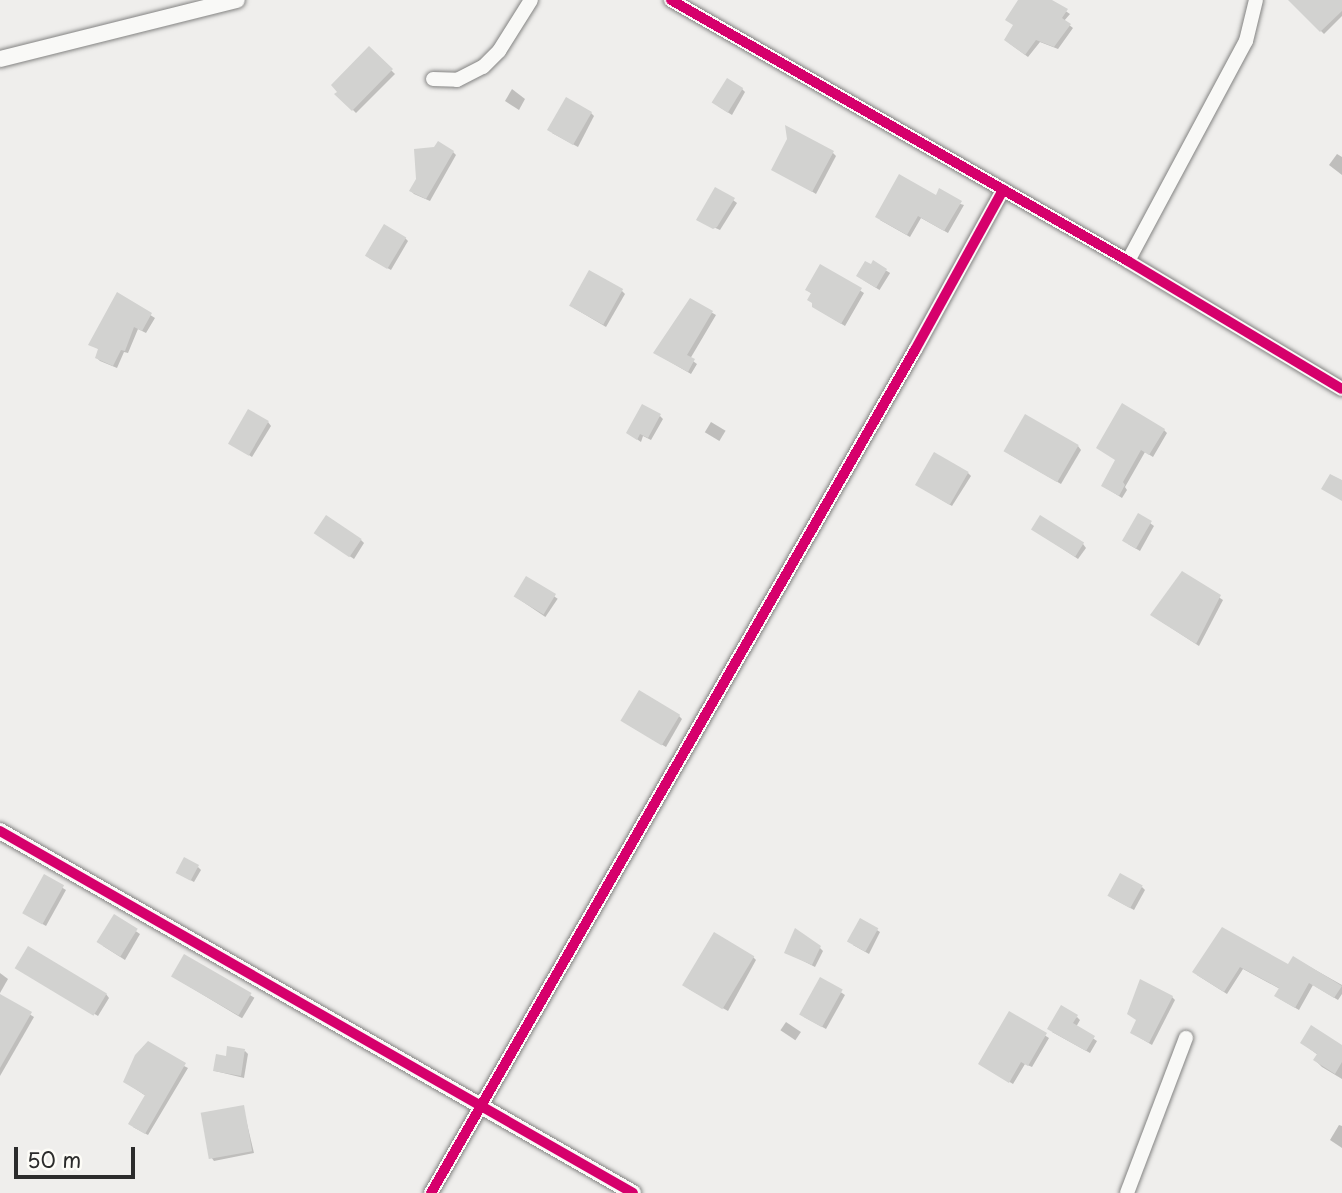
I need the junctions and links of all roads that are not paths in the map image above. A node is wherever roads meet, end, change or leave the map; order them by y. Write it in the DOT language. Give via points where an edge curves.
graph roads {
  1 [pos="237,0"];
  2 [pos="531,0"];
  3 [pos="671,0"];
  4 [pos="1255,0"];
  5 [pos="0,59"];
  6 [pos="433,79"];
  7 [pos="1003,190"];
  8 [pos="1128,261"];
  9 [pos="1342,389"];
  10 [pos="0,831"];
  11 [pos="1186,1038"];
  12 [pos="481,1105"];
  13 [pos="431,1193"];
  14 [pos="633,1193"];
  15 [pos="1127,1193"];
  1 -- 5 [label="street"];
  2 -- 6 [label="street" via="499,51 483,67 457,80"];
  3 -- 7 [label="street"];
  4 -- 8 [label="street" via="1246,41"];
  7 -- 8 [label="street"];
  7 -- 12 [label="street"];
  8 -- 9 [label="street"];
  10 -- 12 [label="street"];
  11 -- 15 [label="street"];
  12 -- 13 [label="street"];
  12 -- 14 [label="street"];
}
